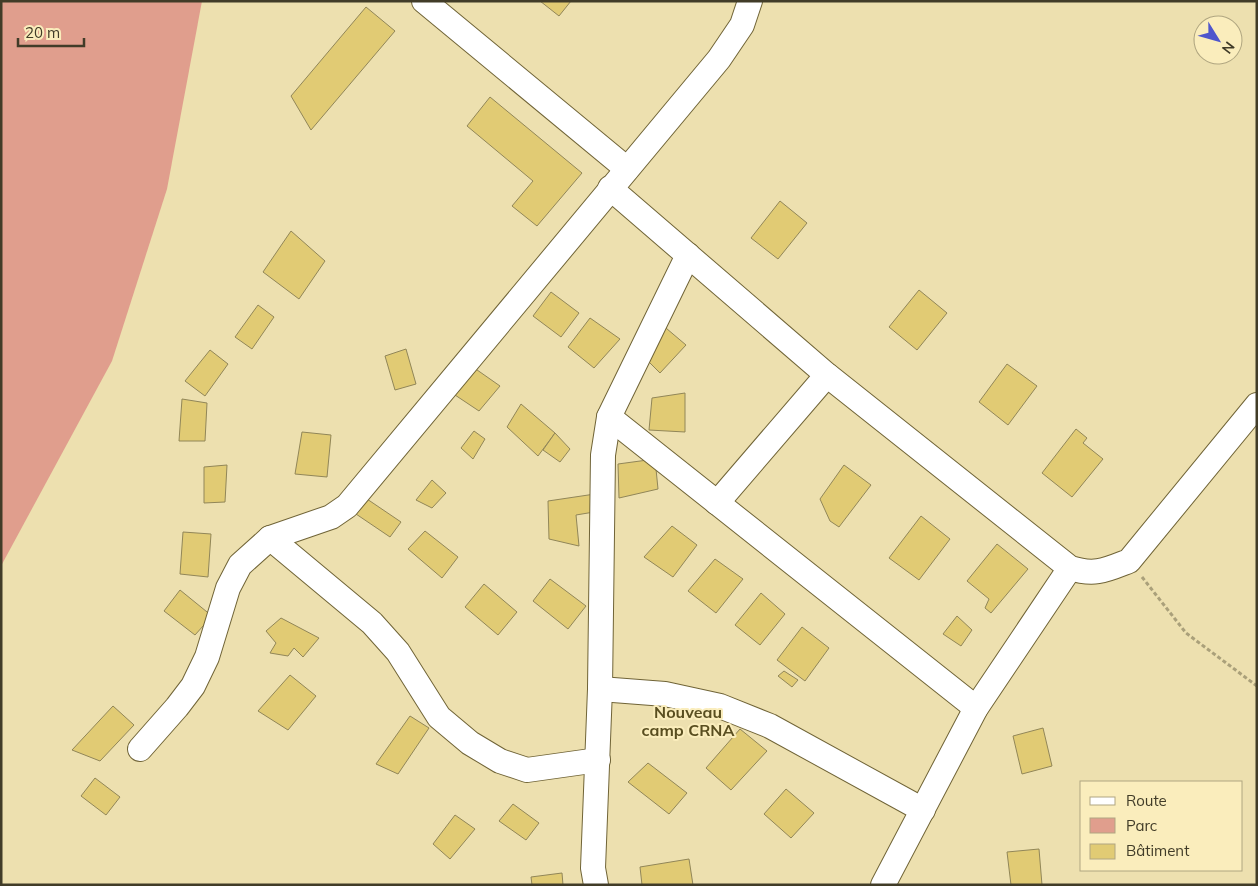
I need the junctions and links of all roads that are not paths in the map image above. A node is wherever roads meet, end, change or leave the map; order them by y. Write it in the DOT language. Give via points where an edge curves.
graph roads {
  1 [pos="424,1"];
  2 [pos="750,1"];
  3 [pos="626,169"];
  4 [pos="610,188"];
  5 [pos="688,255"];
  6 [pos="827,375"];
  7 [pos="1257,405"];
  8 [pos="609,417"];
  9 [pos="717,503"];
  10 [pos="270,538"];
  11 [pos="1070,568"];
  12 [pos="600,689"];
  13 [pos="976,708"];
  14 [pos="140,749"];
  15 [pos="598,760"];
  16 [pos="923,810"];
  17 [pos="596,885"];
  18 [pos="883,885"];
  1 -- 3 [label="street"];
  2 -- 3 [label="street" via="742,25 719,59"];
  3 -- 4 [label="street"];
  4 -- 5 [label="street"];
  4 -- 10 [label="street" via="347,506 331,517"];
  5 -- 6 [label="street"];
  5 -- 8 [label="street"];
  6 -- 9 [label="street"];
  6 -- 11 [label="street"];
  7 -- 11 [label="street" via="1129,561 1088,574"];
  8 -- 9 [label="street"];
  8 -- 12 [label="street" via="603,455"];
  9 -- 13 [label="street"];
  10 -- 14 [label="street" via="240,565 228,588 207,657 192,686"];
  10 -- 15 [label="street" via="372,623 398,652 439,717 470,743 500,761 527,770"];
  11 -- 13 [label="street"];
  12 -- 15 [label="street"];
  12 -- 16 [label="street" via="665,694 720,706 770,726"];
  13 -- 16 [label="street"];
  15 -- 17 [label="street" via="593,868"];
  16 -- 18 [label="street"];
}
